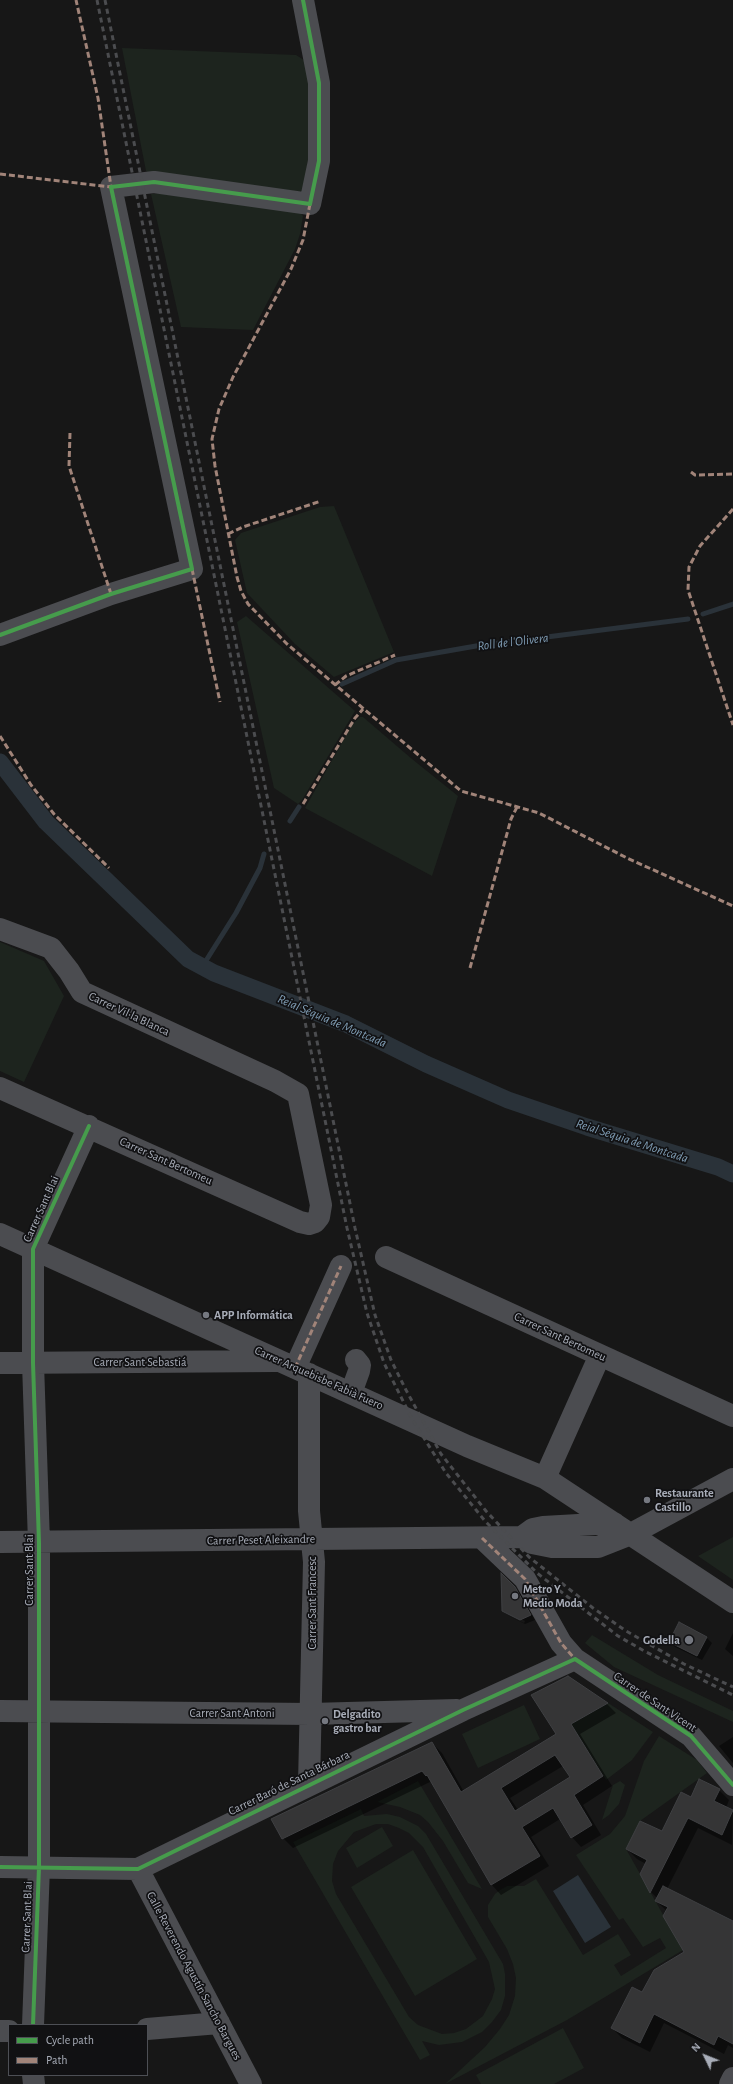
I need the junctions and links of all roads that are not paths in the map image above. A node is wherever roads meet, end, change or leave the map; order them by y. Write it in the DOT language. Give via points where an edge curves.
graph roads {
  1 [pos="303,0"];
  2 [pos="0,635"];
  3 [pos="0,928"];
  4 [pos="0,1088"];
  5 [pos="90,1126"];
  6 [pos="321,1205"];
  7 [pos="0,1234"];
  8 [pos="33,1249"];
  9 [pos="386,1257"];
  10 [pos="341,1266"];
  11 [pos="600,1355"];
  12 [pos="356,1360"];
  13 [pos="0,1363"];
  14 [pos="33,1363"];
  15 [pos="295,1367"];
  16 [pos="351,1393"];
  17 [pos="733,1416"];
  18 [pos="545,1478"];
  19 [pos="733,1478"];
  20 [pos="622,1529"];
  21 [pos="482,1538"];
  22 [pos="310,1539"];
  23 [pos="0,1542"];
  24 [pos="39,1542"];
  25 [pos="727,1597"];
  26 [pos="575,1659"];
  27 [pos="463,1710"];
  28 [pos="0,1711"];
  29 [pos="39,1711"];
  30 [pos="311,1714"];
  31 [pos="309,1784"];
  32 [pos="733,1785"];
  33 [pos="0,1867"];
  34 [pos="39,1867"];
  35 [pos="138,1869"];
  36 [pos="219,2023"];
  37 [pos="33,2024"];
  38 [pos="148,2029"];
  39 [pos="733,2078"];
  40 [pos="251,2084"];
  41 [pos="730,2084"];
  1 -- 2 [label="street" via="319,83 319,161 310,204 154,182 111,187 192,569 111,594"];
  3 -- 6 [label="street, Carrer Vil·la Blanca" via="50,948 82,992 298,1094"];
  4 -- 5 [label="street, Carrer Sant Bertomeu"];
  5 -- 6 [label="street, Carrer Sant Bertomeu" via="300,1222 315,1222 319,1217"];
  5 -- 8 [label="street, Carrer Sant Blai"];
  7 -- 8 [label="street, Carrer Arquebisbe Fabià Fuero"];
  8 -- 14 [label="street, Carrer Sant Blai"];
  8 -- 15 [label="street, Carrer Arquebisbe Fabià Fuero"];
  9 -- 11 [label="street, Carrer Sant Bertomeu"];
  10 -- 15 [label="street"];
  11 -- 17 [label="street, Carrer Sant Bertomeu"];
  11 -- 18 [label="street"];
  12 -- 16 [label="street" via="360,1365 360,1371"];
  13 -- 14 [label="street, Carrer Sant Sebastiá"];
  14 -- 15 [label="street, Carrer Sant Sebastiá"];
  14 -- 24 [label="street, Carrer Sant Blai"];
  15 -- 16 [label="street, Carrer Arquebisbe Fabià Fuero"];
  15 -- 22 [label="street, Carrer Sant Francesc"];
  16 -- 18 [label="street, Carrer Arquebisbe Fabià Fuero"];
  18 -- 20 [label="street, Carrer Arquebisbe Fabià Fuero"];
  19 -- 20 [label="street"];
  20 -- 21 [label="street, Carrer Peset Aleixandre" via="542,1527 522,1537"];
  20 -- 25 [label="street, Carrer Arquebisbe Fabià Fuero"];
  21 -- 22 [label="street, Carrer Peset Aleixandre"];
  21 -- 26 [label="street, Carrer de Sant Vicent" via="525,1579 562,1643"];
  22 -- 24 [label="street, Carrer Peset Aleixandre"];
  22 -- 30 [label="street, Carrer Sant Francesc" via="314,1562"];
  23 -- 24 [label="street, Carrer Peset Aleixandre"];
  24 -- 29 [label="street, Carrer Sant Blai"];
  26 -- 27 [label="street, Carrer Baró de Santa Bárbara"];
  26 -- 32 [label="street, Carrer de Sant Vicent" via="691,1736"];
  27 -- 30 [label="street, Carrer Sant Antoni"];
  27 -- 31 [label="street, Carrer Baró de Santa Bárbara"];
  28 -- 29 [label="street, Carrer Sant Antoni"];
  29 -- 30 [label="street, Carrer Sant Antoni"];
  29 -- 34 [label="street, Carrer Sant Blai"];
  30 -- 31 [label="street, Carrer Sant Francesc"];
  31 -- 35 [label="street, Carrer Baró de Santa Bárbara"];
  33 -- 34 [label="street, Carrer Baró de Santa Bárbara"];
  34 -- 35 [label="street, Carrer Baró de Santa Bárbara"];
  34 -- 37 [label="street, Carrer Sant Blai"];
  35 -- 36 [label="street, Calle Reverendo Agustín Sancho Bargues"];
  36 -- 38 [label="street"];
  36 -- 40 [label="street, Calle Reverendo Agustín Sancho Bargues"];
  39 -- 41 [label="street"];
}
